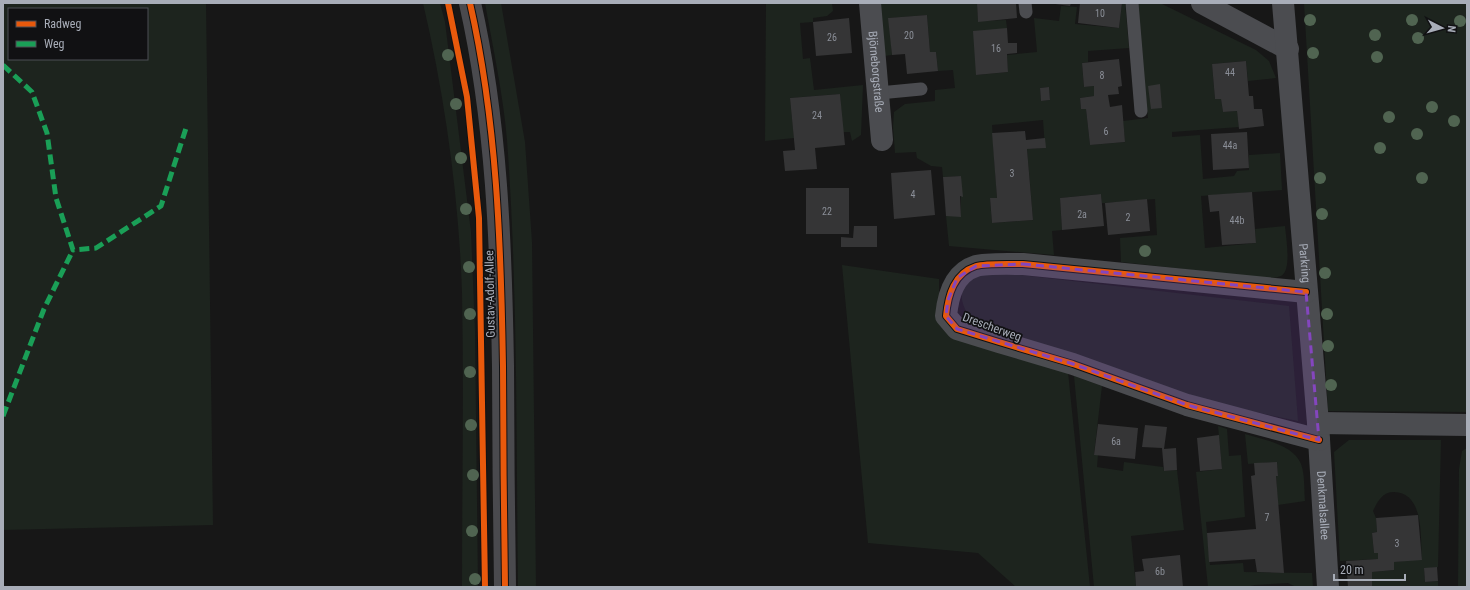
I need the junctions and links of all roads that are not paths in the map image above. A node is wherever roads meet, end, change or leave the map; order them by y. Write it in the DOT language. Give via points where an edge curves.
graph roads {
  1 [pos="470,3"];
  2 [pos="870,3"];
  3 [pos="1132,3"];
  4 [pos="1202,3"];
  5 [pos="1283,3"];
  6 [pos="1288,49"];
  7 [pos="921,89"];
  8 [pos="879,93"];
  9 [pos="1141,111"];
  10 [pos="882,140"];
  11 [pos="1306,292"];
  12 [pos="1467,425"];
  13 [pos="1318,431"];
  14 [pos="505,587"];
  15 [pos="1328,587"];
  1 -- 14 [label="street, Gustav-Adolf-Allee" via="488,112 497,188 501,256"];
  2 -- 8 [label="street, Björneborgstraße"];
  3 -- 9 [label="lane"];
  4 -- 6 [label="street"];
  5 -- 6 [label="street, Parkring"];
  6 -- 11 [label="street, Parkring"];
  7 -- 8 [label="lane"];
  8 -- 10 [label="street, Björneborgstraße"];
  11 -- 13 [label="street, Parkring"];
  11 -- 13 [label="street, Drescherweg" via="1023,264 976,266 956,278 948,300 946,316 957,328 1073,364 1187,405"];
  12 -- 13 [label="street"];
  13 -- 15 [label="street, Denkmalsallee"];
}
